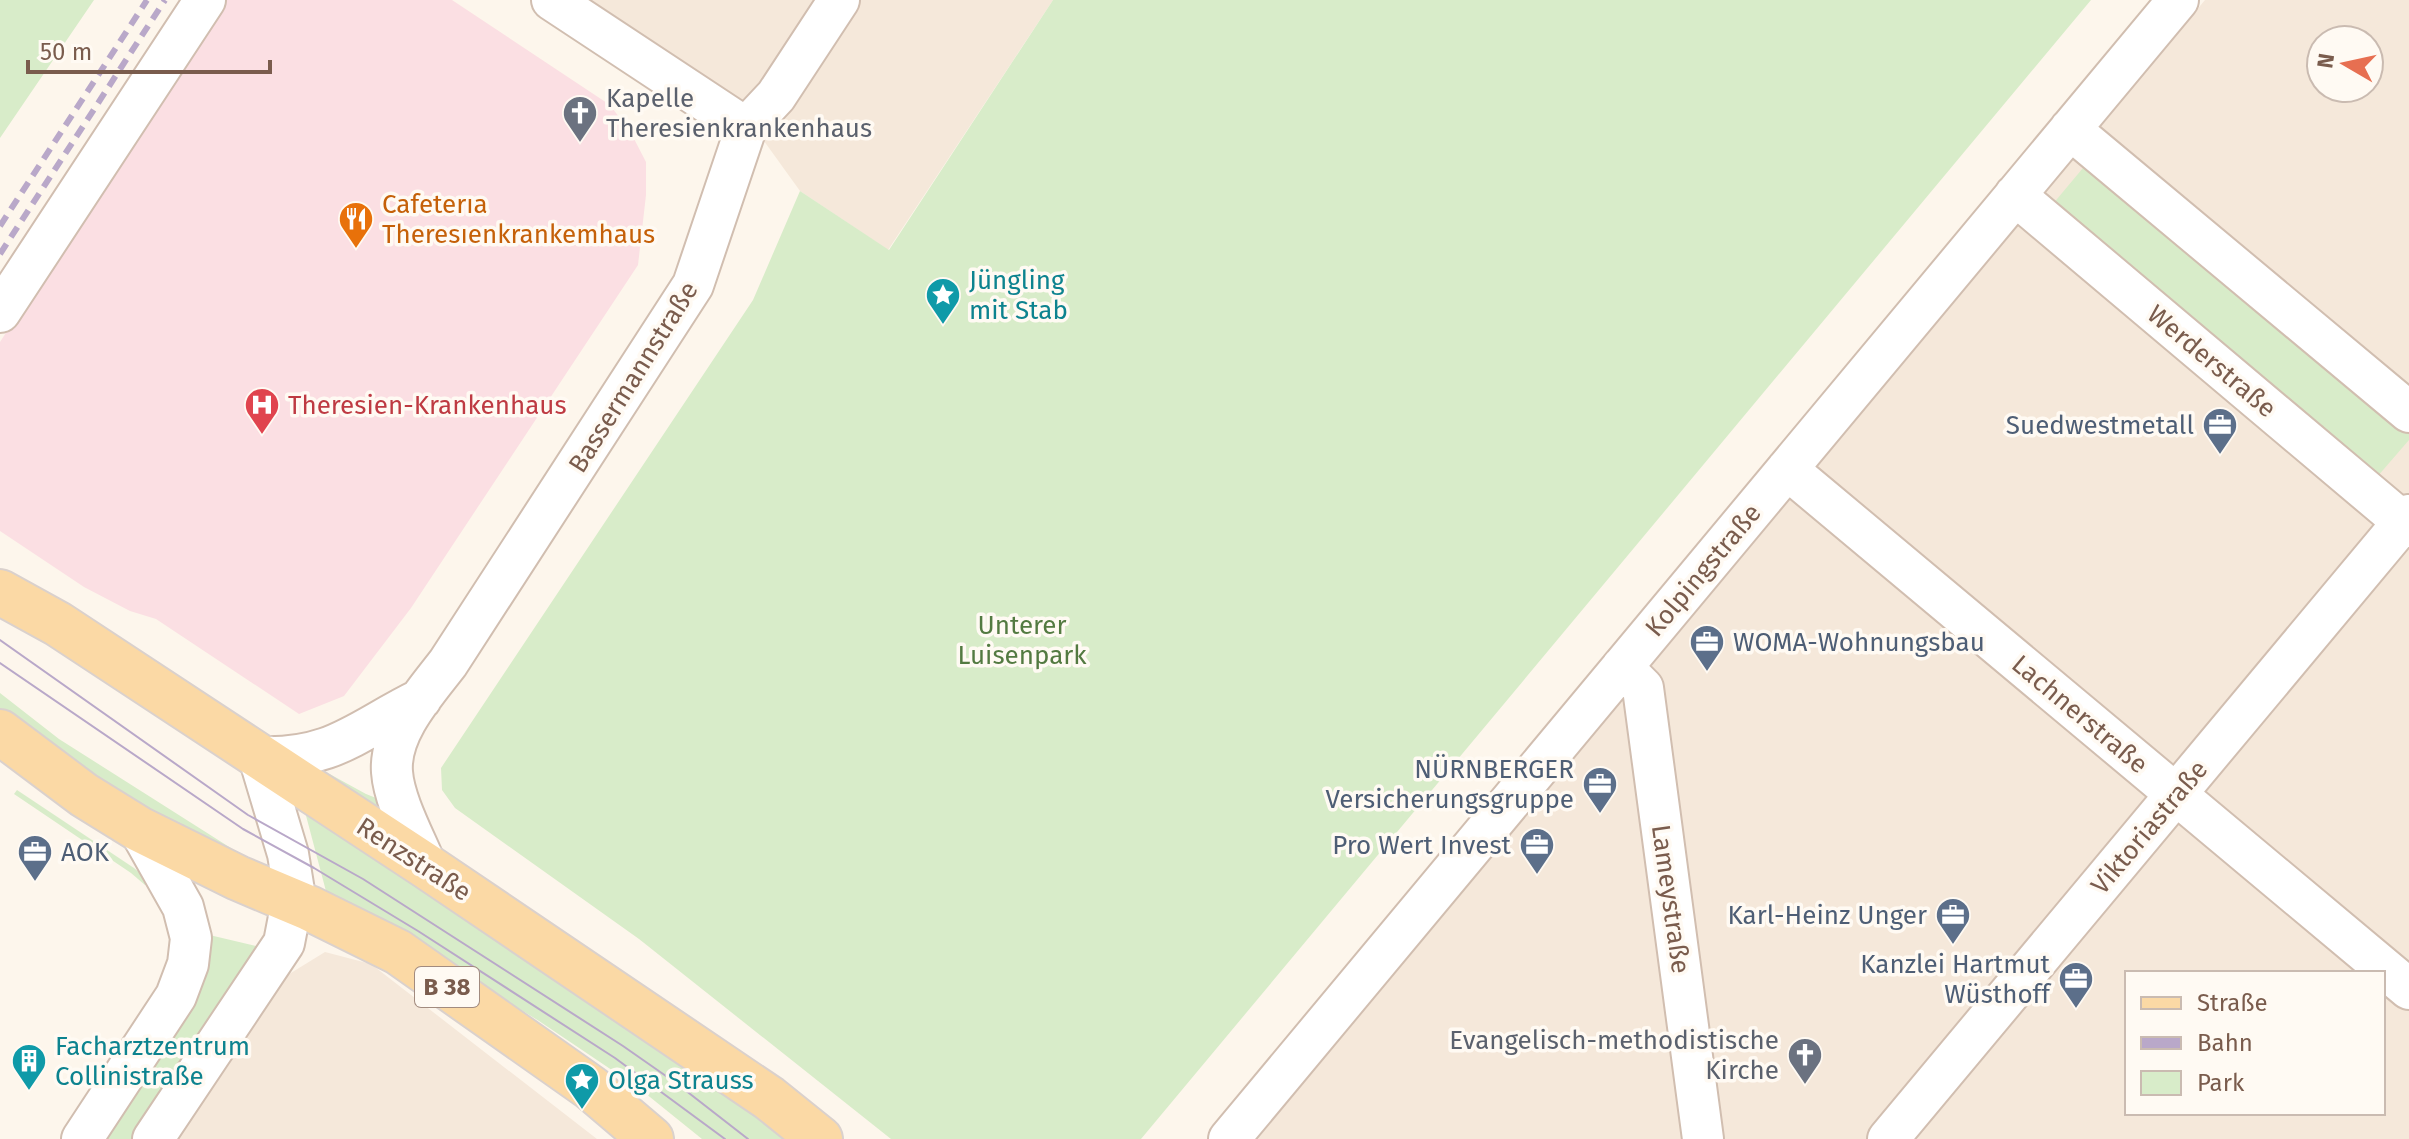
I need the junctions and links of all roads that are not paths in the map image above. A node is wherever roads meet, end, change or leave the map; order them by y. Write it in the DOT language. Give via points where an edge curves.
graph roads {
  1 [pos="205,0"];
  2 [pos="552,0"];
  3 [pos="839,0"];
  4 [pos="2178,0"];
  5 [pos="746,128"];
  6 [pos="2070,129"];
  7 [pos="2015,195"];
  8 [pos="0,312"];
  9 [pos="2409,412"];
  10 [pos="1787,469"];
  11 [pos="2407,521"];
  12 [pos="0,592"];
  13 [pos="1622,667"];
  14 [pos="421,699"];
  15 [pos="0,732"];
  16 [pos="259,757"];
  17 [pos="2176,795"];
  18 [pos="139,829"];
  19 [pos="426,866"];
  20 [pos="294,901"];
  21 [pos="2409,989"];
  22 [pos="82,1139"];
  23 [pos="153,1139"];
  24 [pos="651,1139"];
  25 [pos="820,1139"];
  26 [pos="1229,1139"];
  27 [pos="1703,1139"];
  28 [pos="1888,1139"];
  1 -- 8 [label="street"];
  2 -- 5 [label="street"];
  3 -- 5 [label="street, Bassermannstraße" via="776,96"];
  4 -- 6 [label="street, Kolpingstraße"];
  5 -- 14 [label="street, Bassermannstraße" via="693,285"];
  6 -- 7 [label="street, Kolpingstraße"];
  6 -- 9 [label="street"];
  7 -- 10 [label="street, Kolpingstraße"];
  7 -- 11 [label="street, Werderstraße"];
  10 -- 13 [label="street, Kolpingstraße"];
  10 -- 17 [label="street, Lachnerstraße"];
  11 -- 17 [label="street, Viktoriastraße"];
  12 -- 16 [label="main road, Renzstraße" via="58,624"];
  13 -- 26 [label="street, Kolpingstraße"];
  13 -- 27 [label="street, Lameystraße" via="1643,688"];
  14 -- 16 [label="street, Bassermannstraße" via="332,748 311,755"];
  14 -- 19 [label="street, Bassermannstraße" via="395,743 392,772"];
  15 -- 18 [label="main road, B 38"];
  16 -- 19 [label="main road, Renzstraße"];
  16 -- 20 [label="street" via="288,854"];
  17 -- 21 [label="street, Lachnerstraße"];
  17 -- 28 [label="street, Viktoriastraße"];
  18 -- 20 [label="main road, B 38"];
  18 -- 22 [label="street" via="183,907 191,938 188,964 176,996"];
  19 -- 25 [label="main road, Renzstraße"];
  20 -- 23 [label="street" via="284,943"];
  20 -- 24 [label="main road, B 38" via="398,952 591,1088"];
}
